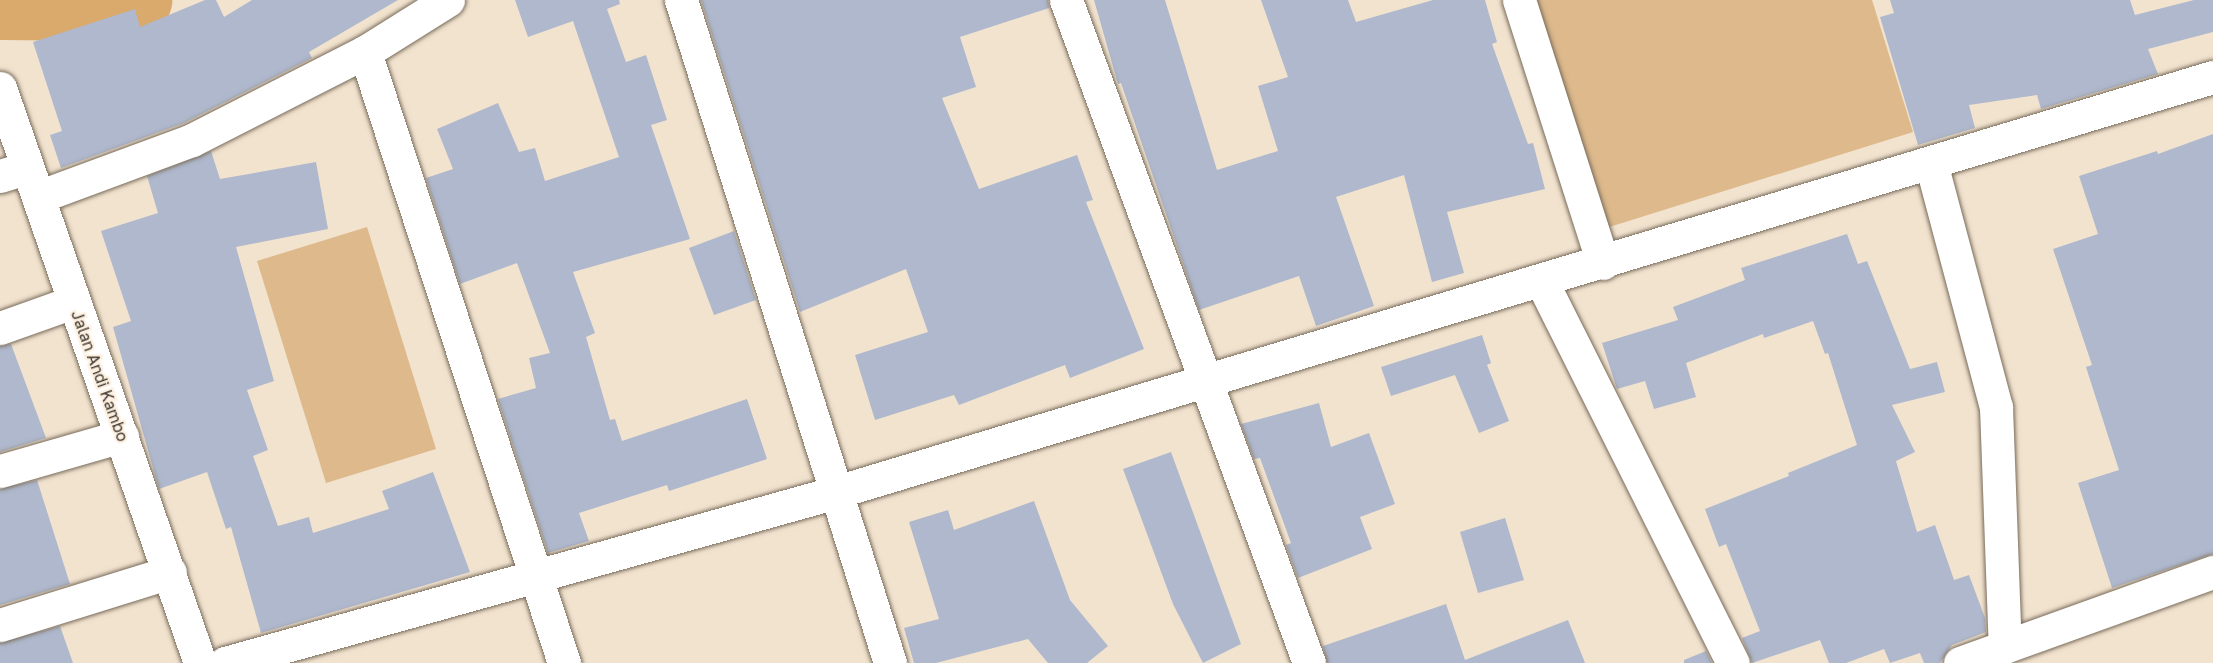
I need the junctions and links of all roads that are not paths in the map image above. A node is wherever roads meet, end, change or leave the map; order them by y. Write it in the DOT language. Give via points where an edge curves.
graph roads {
  1 [pos="448,0"];
  2 [pos="681,0"];
  3 [pos="1066,0"];
  4 [pos="1519,0"];
  5 [pos="366,51"];
  6 [pos="2213,77"];
  7 [pos="0,88"];
  8 [pos="1931,163"];
  9 [pos="21,180"];
  10 [pos="1603,263"];
  11 [pos="1542,282"];
  12 [pos="73,302"];
  13 [pos="0,328"];
  14 [pos="1206,379"];
  15 [pos="122,436"];
  16 [pos="0,471"];
  17 [pos="833,493"];
  18 [pos="170,572"];
  19 [pos="2213,572"];
  20 [pos="537,578"];
  21 [pos="0,625"];
  22 [pos="2005,647"];
  23 [pos="200,663"];
  24 [pos="225,663"];
  25 [pos="564,663"];
  26 [pos="890,663"];
  27 [pos="1309,663"];
  28 [pos="1733,663"];
  29 [pos="1960,663"];
  1 -- 5 [label="street"];
  2 -- 17 [label="street"];
  3 -- 14 [label="street"];
  4 -- 10 [label="street"];
  5 -- 9 [label="street" via="192,140"];
  5 -- 20 [label="street"];
  6 -- 8 [label="street"];
  7 -- 9 [label="street, Jalan Andi Kambo"];
  8 -- 10 [label="street"];
  8 -- 22 [label="street" via="1996,407"];
  9 -- 12 [label="street, Jalan Andi Kambo"];
  10 -- 11 [label="street"];
  11 -- 14 [label="street"];
  11 -- 28 [label="street"];
  12 -- 13 [label="street"];
  12 -- 15 [label="street, Jalan Andi Kambo"];
  14 -- 17 [label="street"];
  14 -- 27 [label="street"];
  15 -- 16 [label="street"];
  15 -- 18 [label="street, Jalan Andi Kambo"];
  17 -- 20 [label="street"];
  17 -- 26 [label="street"];
  18 -- 21 [label="street"];
  18 -- 23 [label="street, Jalan Andi Kambo"];
  19 -- 22 [label="street"];
  20 -- 24 [label="street"];
  20 -- 25 [label="street"];
  22 -- 29 [label="street"];
}
